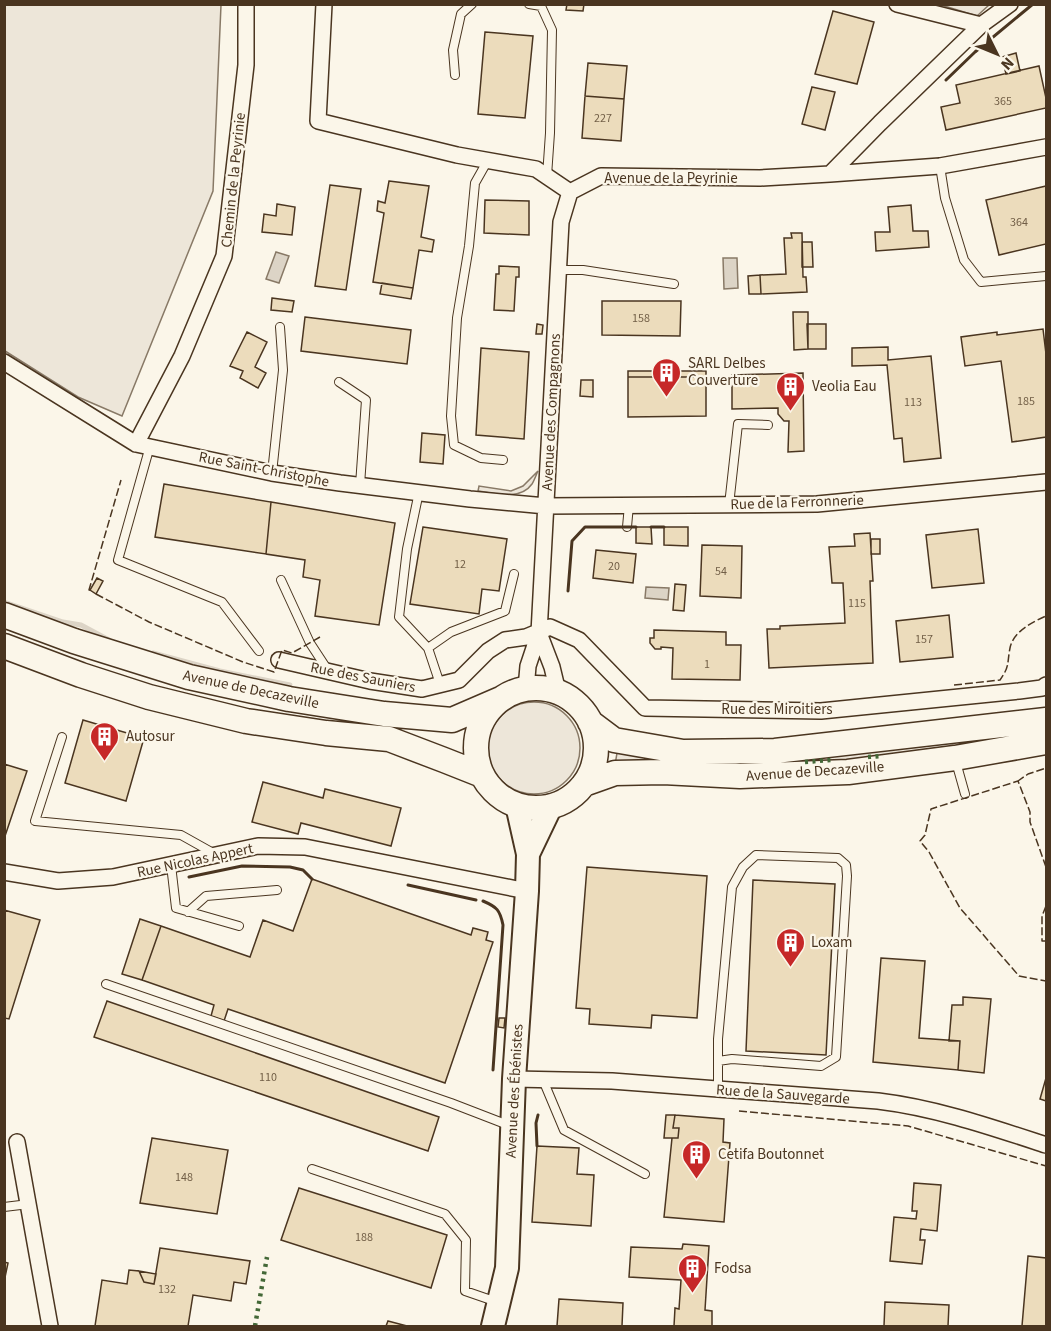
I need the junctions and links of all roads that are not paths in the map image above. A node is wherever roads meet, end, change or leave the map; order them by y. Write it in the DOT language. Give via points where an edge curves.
graph roads {
  1 [pos="246,4"];
  2 [pos="472,4"];
  3 [pos="529,4"];
  4 [pos="897,4"];
  5 [pos="1010,4"];
  6 [pos="321,8"];
  7 [pos="981,25"];
  8 [pos="455,75"];
  9 [pos="1047,147"];
  10 [pos="488,160"];
  11 [pos="940,166"];
  12 [pos="830,174"];
  13 [pos="547,176"];
  14 [pos="570,192"];
  15 [pos="559,270"];
  16 [pos="1047,276"];
  17 [pos="674,284"];
  18 [pos="280,327"];
  19 [pos="4,362"];
  20 [pos="339,382"];
  21 [pos="768,426"];
  22 [pos="143,445"];
  23 [pos="503,460"];
  24 [pos="272,473"];
  25 [pos="1047,482"];
  26 [pos="360,486"];
  27 [pos="419,492"];
  28 [pos="629,505"];
  29 [pos="729,505"];
  30 [pos="546,506"];
  31 [pos="627,527"];
  32 [pos="514,574"];
  33 [pos="280,580"];
  34 [pos="4,615"];
  35 [pos="539,633"];
  36 [pos="4,646"];
  37 [pos="428,648"];
  38 [pos="259,651"];
  39 [pos="279,660"];
  40 [pos="329,672"];
  41 [pos="440,684"];
  42 [pos="1047,685"];
  43 [pos="526,688"];
  44 [pos="558,692"];
  45 [pos="502,698"];
  46 [pos="1047,720"];
  47 [pos="590,722"];
  48 [pos="62,737"];
  49 [pos="1047,742"];
  50 [pos="955,758"];
  51 [pos="482,775"];
  52 [pos="584,784"];
  53 [pos="965,794"];
  54 [pos="517,805"];
  55 [pos="551,806"];
  56 [pos="528,854"];
  57 [pos="216,855"];
  58 [pos="171,865"];
  59 [pos="4,872"];
  60 [pos="277,890"];
  61 [pos="527,891"];
  62 [pos="188,912"];
  63 [pos="239,926"];
  64 [pos="106,984"];
  65 [pos="718,1061"];
  66 [pos="514,1079"];
  67 [pos="543,1080"];
  68 [pos="718,1089"];
  69 [pos="512,1127"];
  70 [pos="17,1142"];
  71 [pos="1047,1144"];
  72 [pos="312,1169"];
  73 [pos="645,1174"];
  74 [pos="28,1204"];
  75 [pos="4,1207"];
  76 [pos="499,1303"];
  77 [pos="50,1326"];
  78 [pos="493,1326"];
  1 -- 22 [label="street, Chemin de la Peyrinie" via="246,65 224,256"];
  2 -- 8 [label="lane" via="461,14 453,50"];
  3 -- 13 [label="lane" via="541,6 552,30"];
  4 -- 7 [label="street"];
  5 -- 7 [label="street"];
  6 -- 10 [label="street" via="318,122"];
  7 -- 12 [label="street"];
  9 -- 11 [label="street, Avenue de la Peyrinie"];
  10 -- 13 [label="street" via="536,169"];
  10 -- 23 [label="lane" via="475,183 470,246 457,318 451,416 454,445 481,459"];
  11 -- 12 [label="street, Avenue de la Peyrinie"];
  11 -- 16 [label="lane" via="945,198 964,260 981,282"];
  12 -- 14 [label="street, Avenue de la Peyrinie" via="760,178 601,176"];
  13 -- 14 [label="street"];
  14 -- 15 [label="street, Avenue des Compagnons" via="561,222"];
  15 -- 17 [label="lane"];
  15 -- 30 [label="street, Avenue des Compagnons"];
  18 -- 24 [label="lane" via="283,370"];
  19 -- 22 [label="street, Rue Saint-Christophe"];
  20 -- 26 [label="lane" via="366,400"];
  21 -- 29 [label="lane" via="738,424"];
  22 -- 24 [label="street, Rue Saint-Christophe"];
  22 -- 38 [label="lane" via="118,560 222,602"];
  24 -- 26 [label="street, Rue Saint-Christophe"];
  25 -- 29 [label="street, Rue de la Ferronnerie" via="817,504"];
  26 -- 27 [label="street, Rue Saint-Christophe"];
  27 -- 30 [label="street, Rue Saint-Christophe"];
  27 -- 37 [label="lane" via="399,617"];
  28 -- 29 [label="street, Rue de la Ferronnerie"];
  28 -- 30 [label="street, Rue de la Ferronnerie"];
  28 -- 31 [label="lane"];
  30 -- 35 [label="street, Avenue des Compagnons"];
  32 -- 37 [label="lane" via="505,611 451,632"];
  33 -- 40 [label="lane" via="310,643"];
  34 -- 45 [label="main road, Avenue de Decazeville" via="189,677 289,699 452,720"];
  35 -- 41 [label="street, Rue des Sauniers" via="505,640 459,680"];
  35 -- 42 [label="street, Rue des Miroitiers" via="550,627 579,640 645,708 821,711"];
  35 -- 43 [label="street, Avenue des Compagnons" via="528,666"];
  35 -- 44 [label="street, Avenue des Compagnons"];
  36 -- 51 [label="main road, Avenue de Decazeville" via="149,697 246,721 388,740"];
  37 -- 41 [label="lane"];
  39 -- 40 [label="street, Rue des Sauniers"];
  40 -- 41 [label="street, Rue des Sauniers" via="422,689"];
  43 -- 44 [label="main road"];
  43 -- 45 [label="main road"];
  44 -- 47 [label="main road" via="577,704"];
  45 -- 51 [label="main road" via="487,713 477,733 476,755"];
  46 -- 47 [label="main road, Avenue de Decazeville" via="775,751 683,752 615,740"];
  47 -- 52 [label="main road" via="596,754"];
  48 -- 57 [label="lane" via="35,821 181,835"];
  49 -- 50 [label="main road, Avenue de Decazeville"];
  50 -- 52 [label="main road, Avenue de Decazeville" via="848,772 740,776 615,772"];
  50 -- 53 [label="lane"];
  51 -- 54 [label="main road" via="496,794"];
  52 -- 55 [label="main road" via="569,798"];
  54 -- 55 [label="main road"];
  54 -- 56 [label="street, Avenue des Ébénistes"];
  55 -- 56 [label="street, Avenue des Ébénistes"];
  56 -- 61 [label="street, Avenue des Ébénistes"];
  57 -- 58 [label="street, Rue Nicolas Appert"];
  57 -- 61 [label="street, Rue Nicolas Appert" via="258,846 305,847"];
  58 -- 59 [label="street, Rue Nicolas Appert" via="113,877 58,881"];
  58 -- 62 [label="lane" via="176,908"];
  60 -- 62 [label="lane" via="206,896"];
  61 -- 66 [label="street, Avenue des Ébénistes"];
  62 -- 63 [label="lane"];
  64 -- 69 [label="lane"];
  65 -- 65 [label="lane" via="732,887 743,867 756,855 838,858 846,865 848,876 836,1057 821,1066"];
  65 -- 68 [label="lane"];
  66 -- 67 [label="street, Rue de la Sauvegarde"];
  66 -- 69 [label="street, Avenue des Ébénistes"];
  67 -- 68 [label="street, Rue de la Sauvegarde"];
  67 -- 73 [label="lane" via="564,1130"];
  68 -- 71 [label="street, Rue de la Sauvegarde" via="904,1104"];
  69 -- 76 [label="street, Avenue des Ébénistes" via="507,1268"];
  70 -- 74 [label="street"];
  72 -- 76 [label="lane" via="445,1214 466,1240 465,1292"];
  74 -- 75 [label="lane"];
  74 -- 77 [label="street"];
  76 -- 78 [label="street, Avenue des Ébénistes"];
}
